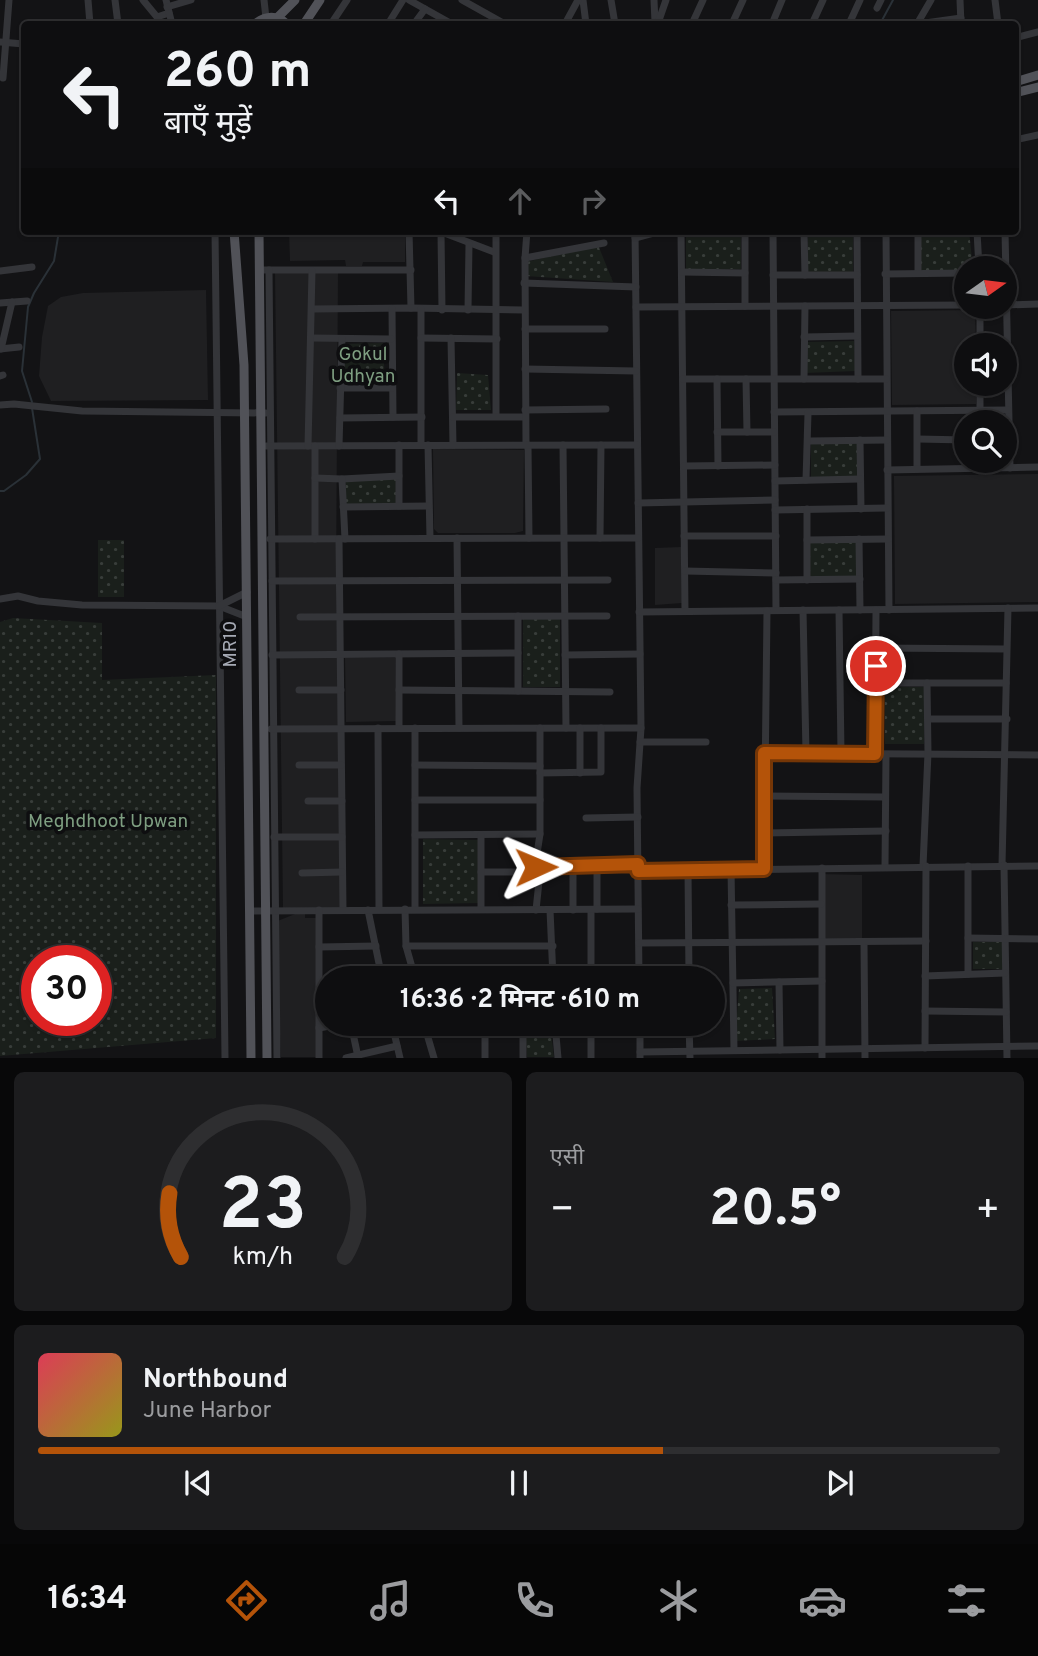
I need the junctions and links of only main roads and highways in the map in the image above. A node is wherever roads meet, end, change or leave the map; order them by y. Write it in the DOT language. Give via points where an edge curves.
graph roads {
  1 [pos="295,0"];
  2 [pos="320,0"];
  3 [pos="281,15"];
  4 [pos="260,21"];
  5 [pos="285,21"];
  6 [pos="306,21"];
  7 [pos="1038,75"];
  8 [pos="1019,81"];
  9 [pos="1038,87"];
  10 [pos="1019,92"];
  11 [pos="234,235"];
  12 [pos="260,235"];
  13 [pos="251,1058"];
  14 [pos="267,1058"];
  1 -- 3 [label="main road"];
  2 -- 6 [label="main road"];
  3 -- 4 [label="main road"];
  3 -- 5 [label="main road"];
  7 -- 8 [label="main road"];
  9 -- 10 [label="main road"];
  11 -- 13 [label="main road, MR10" via="245,413"];
  12 -- 14 [label="main road, MR10" via="266,413"];
}
